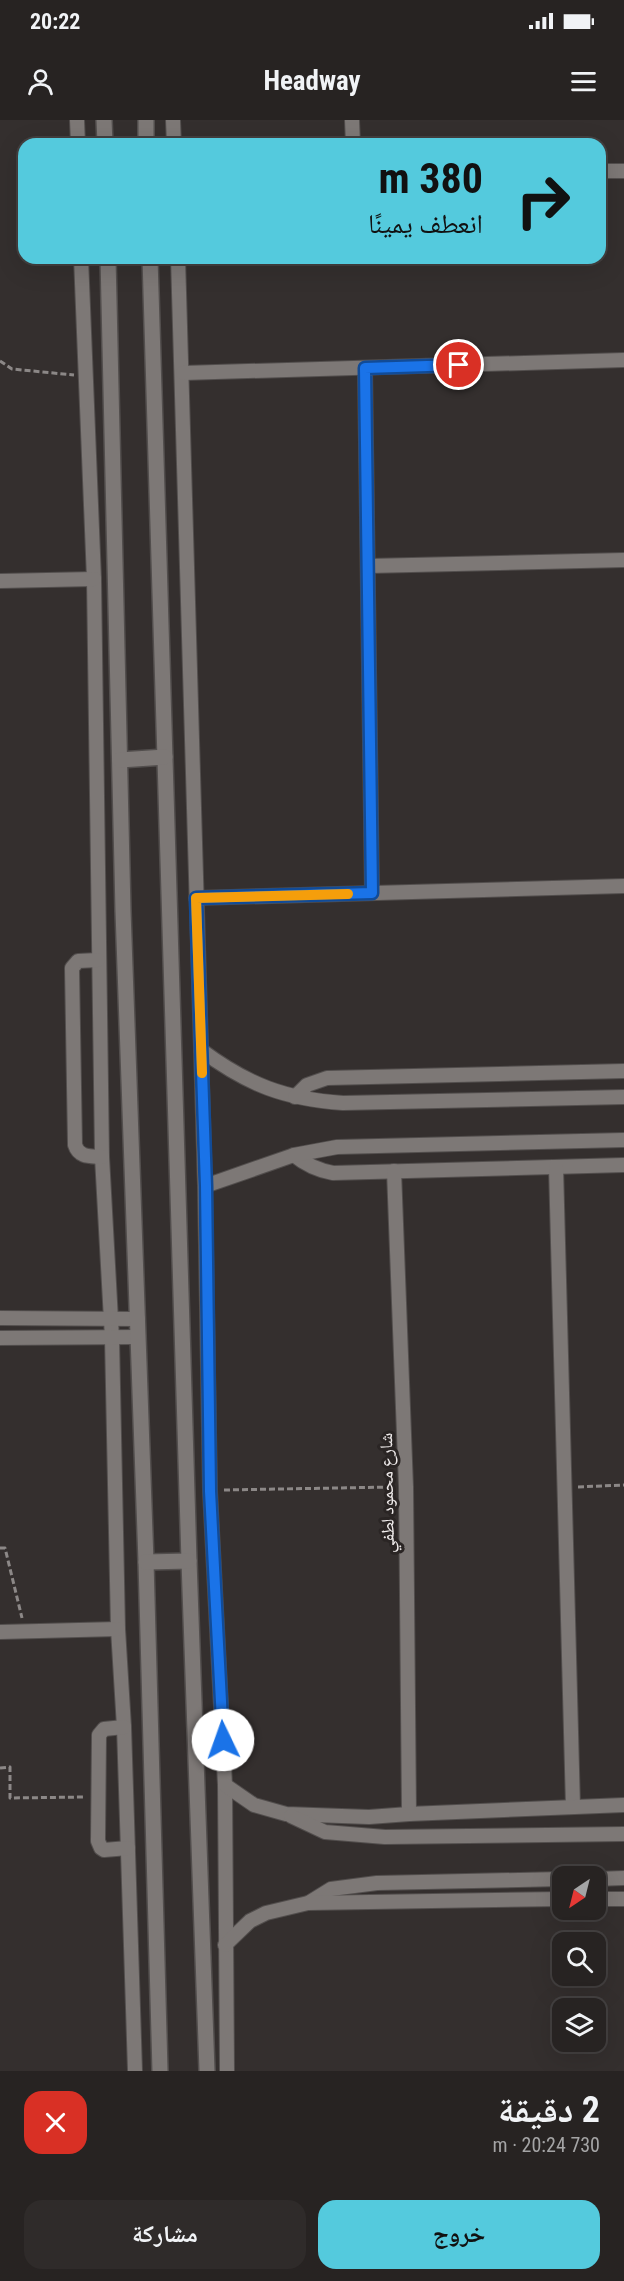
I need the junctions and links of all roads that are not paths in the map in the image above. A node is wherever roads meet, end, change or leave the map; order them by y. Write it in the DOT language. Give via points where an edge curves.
graph roads {
  1 [pos="77,120"];
  2 [pos="104,120"];
  3 [pos="146,120"];
  4 [pos="173,120"];
  5 [pos="352,120"];
  6 [pos="78,138"];
  7 [pos="105,138"];
  8 [pos="146,138"];
  9 [pos="174,138"];
  10 [pos="353,138"];
  11 [pos="606,171"];
  12 [pos="624,171"];
  13 [pos="81,264"];
  14 [pos="108,264"];
  15 [pos="150,264"];
  16 [pos="178,264"];
  17 [pos="624,360"];
  18 [pos="365,368"];
  19 [pos="183,373"];
  20 [pos="624,560"];
  21 [pos="368,566"];
  22 [pos="94,579"];
  23 [pos="0,581"];
  24 [pos="165,758"];
  25 [pos="120,760"];
  26 [pos="624,886"];
  27 [pos="372,893"];
  28 [pos="196,898"];
  29 [pos="98,960"];
  30 [pos="201,1050"];
  31 [pos="624,1071"];
  32 [pos="295,1097"];
  33 [pos="624,1097"];
  34 [pos="624,1140"];
  35 [pos="294,1155"];
  36 [pos="102,1157"];
  37 [pos="624,1165"];
  38 [pos="556,1167"];
  39 [pos="394,1171"];
  40 [pos="206,1186"];
  41 [pos="0,1318"];
  42 [pos="111,1319"];
  43 [pos="138,1319"];
  44 [pos="0,1338"];
  45 [pos="112,1338"];
  46 [pos="138,1338"];
  47 [pos="189,1561"];
  48 [pos="146,1562"];
  49 [pos="118,1629"];
  50 [pos="0,1632"];
  51 [pos="124,1727"];
  52 [pos="225,1785"];
  53 [pos="624,1805"];
  54 [pos="573,1807"];
  55 [pos="286,1814"];
  56 [pos="409,1814"];
  57 [pos="624,1834"];
  58 [pos="128,1848"];
  59 [pos="624,1878"];
  60 [pos="552,1879"];
  61 [pos="606,1879"];
  62 [pos="552,1899"];
  63 [pos="606,1899"];
  64 [pos="624,1899"];
  65 [pos="308,1903"];
  66 [pos="225,1945"];
  67 [pos="135,2071"];
  68 [pos="160,2071"];
  69 [pos="207,2071"];
  70 [pos="227,2071"];
  1 -- 6 [label="street"];
  2 -- 7 [label="street"];
  3 -- 8 [label="street"];
  4 -- 9 [label="street"];
  5 -- 10 [label="street"];
  11 -- 12 [label="street"];
  13 -- 22 [label="street"];
  14 -- 25 [label="street"];
  15 -- 24 [label="street"];
  16 -- 19 [label="street"];
  17 -- 18 [label="street"];
  18 -- 19 [label="street"];
  18 -- 21 [label="street"];
  19 -- 28 [label="street"];
  20 -- 21 [label="street"];
  21 -- 27 [label="street"];
  22 -- 23 [label="street"];
  22 -- 29 [label="street"];
  24 -- 25 [label="street"];
  24 -- 47 [label="street"];
  25 -- 43 [label="street"];
  26 -- 27 [label="street"];
  27 -- 28 [label="street"];
  28 -- 30 [label="street"];
  29 -- 36 [label="street"];
  29 -- 36 [label="street" via="78,962 72,968 75,1145 83,1155"];
  30 -- 32 [label="street" via="255,1084"];
  30 -- 40 [label="street"];
  31 -- 32 [label="street" via="327,1078 307,1085"];
  32 -- 33 [label="street" via="343,1103"];
  34 -- 35 [label="street" via="336,1148"];
  35 -- 39 [label="street" via="305,1164 333,1173"];
  35 -- 40 [label="street"];
  36 -- 42 [label="street"];
  37 -- 38 [label="street"];
  38 -- 39 [label="street"];
  38 -- 54 [label="street"];
  39 -- 56 [label="street, شارع محمود لطفي" via="406,1487"];
  40 -- 52 [label="street" via="210,1491"];
  41 -- 42 [label="street"];
  42 -- 43 [label="street"];
  42 -- 45 [label="street"];
  43 -- 46 [label="street"];
  44 -- 45 [label="street"];
  45 -- 46 [label="street"];
  45 -- 49 [label="street"];
  46 -- 48 [label="street"];
  47 -- 48 [label="street"];
  47 -- 69 [label="street"];
  48 -- 68 [label="street"];
  49 -- 50 [label="street"];
  49 -- 51 [label="street"];
  51 -- 58 [label="street"];
  51 -- 58 [label="street" via="104,1730 99,1735 99,1845 104,1850"];
  52 -- 55 [label="street" via="254,1805"];
  52 -- 66 [label="street"];
  53 -- 54 [label="street"];
  54 -- 56 [label="street"];
  55 -- 56 [label="street"];
  55 -- 57 [label="street" via="325,1832 385,1837"];
  58 -- 67 [label="street"];
  59 -- 61 [label="street"];
  60 -- 65 [label="street" via="377,1883 331,1889"];
  62 -- 65 [label="street"];
  63 -- 64 [label="street"];
  65 -- 66 [label="street" via="250,1921"];
  66 -- 70 [label="street"];
}
